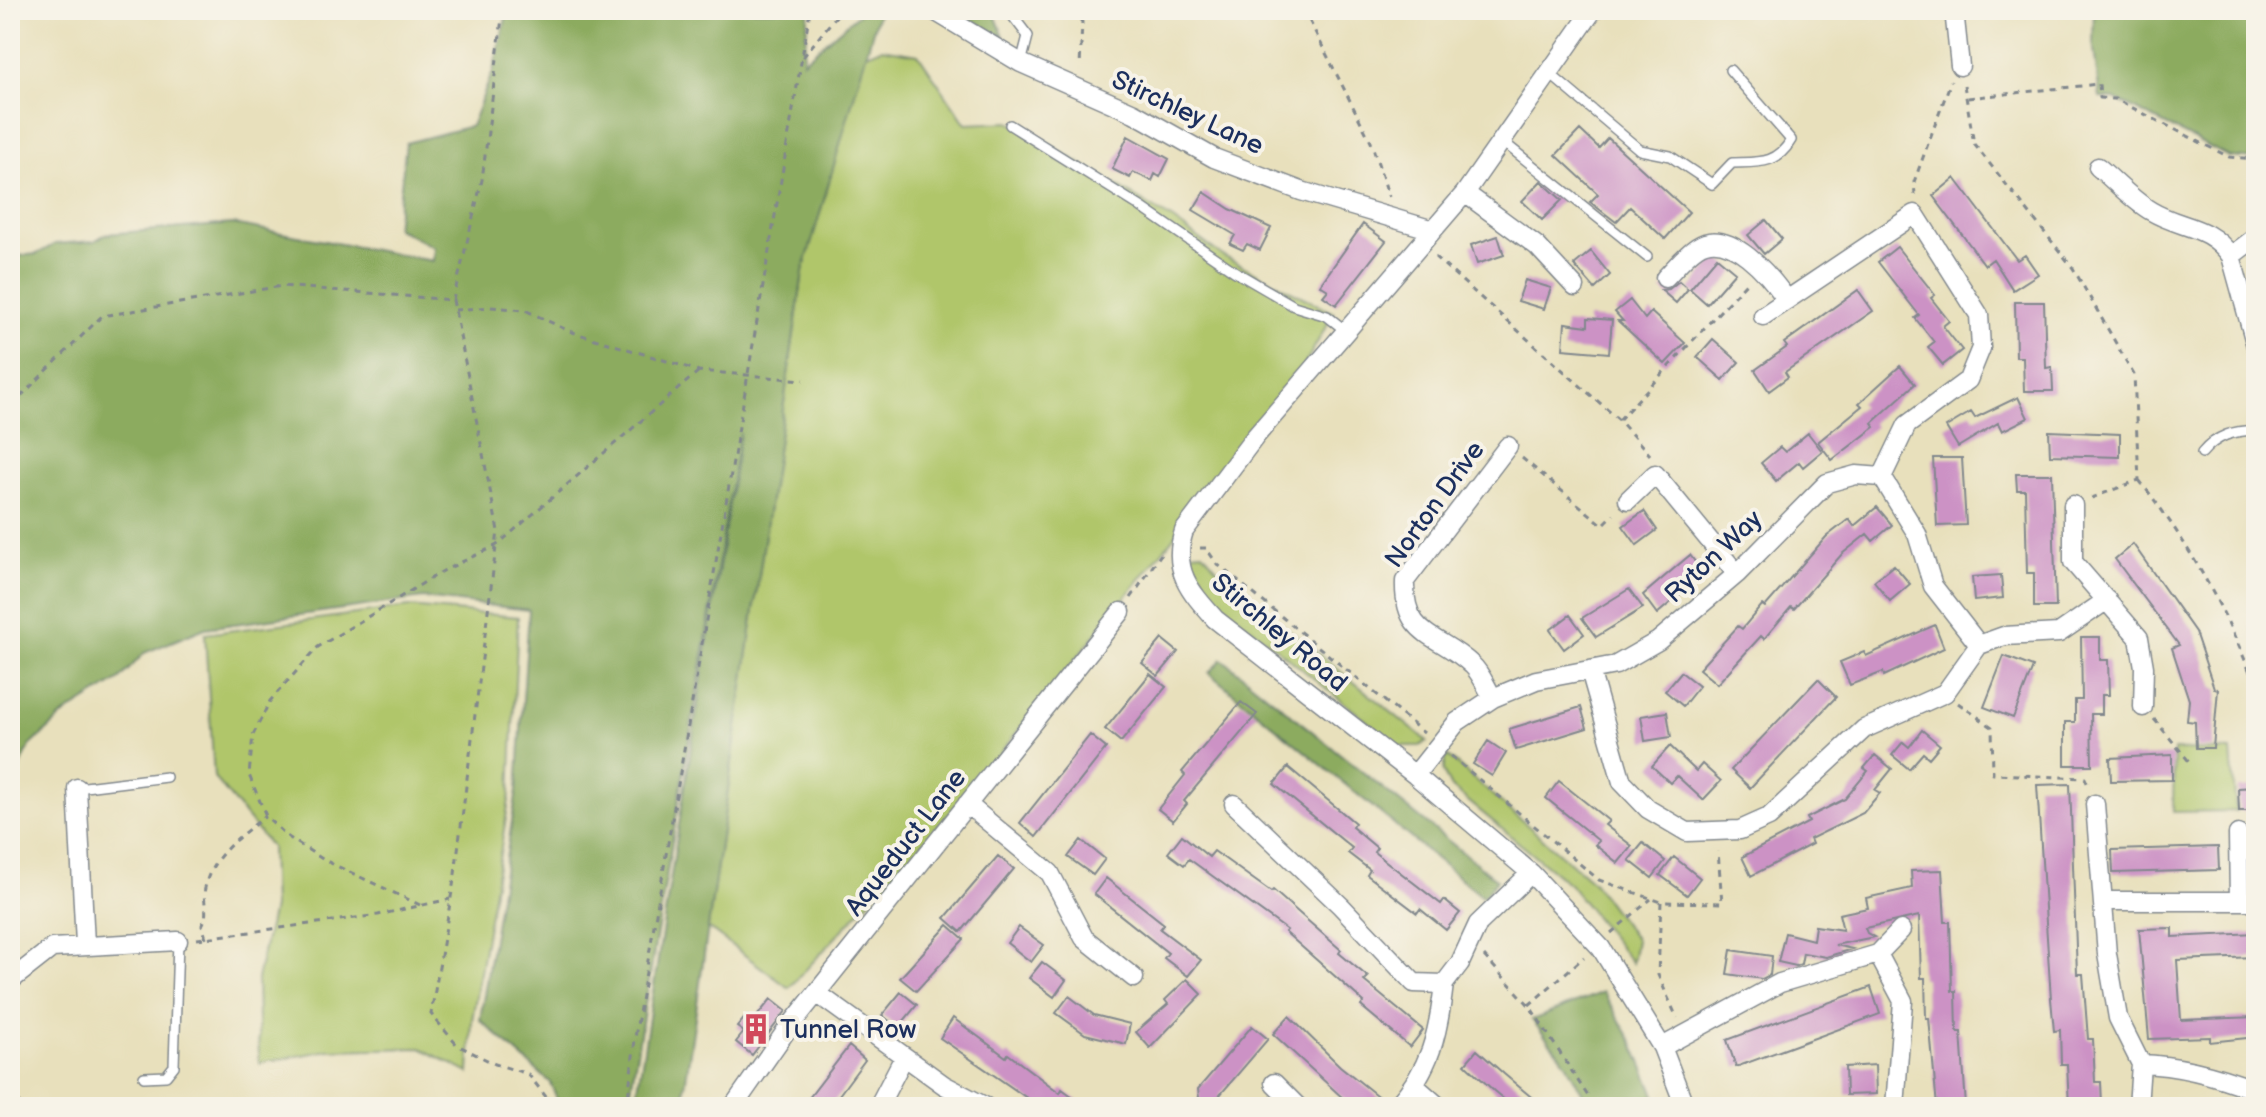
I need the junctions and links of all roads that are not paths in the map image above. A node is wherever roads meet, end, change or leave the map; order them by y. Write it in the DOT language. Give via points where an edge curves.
graph roads {
  1 [pos="933,10"];
  2 [pos="1008,10"];
  3 [pos="1593,10"];
  4 [pos="1954,10"];
  5 [pos="1021,63"];
  6 [pos="1730,70"];
  7 [pos="1549,73"];
  8 [pos="1956,74"];
  9 [pos="1010,125"];
  10 [pos="1502,141"];
  11 [pos="2098,167"];
  12 [pos="1465,193"];
  13 [pos="1427,237"];
  14 [pos="2256,237"];
  15 [pos="2231,256"];
  16 [pos="1647,257"];
  17 [pos="1665,278"];
  18 [pos="1575,287"];
  19 [pos="1787,300"];
  20 [pos="1763,316"];
  21 [pos="1346,331"];
  22 [pos="2256,346"];
  23 [pos="2256,430"];
  24 [pos="1508,446"];
  25 [pos="2202,453"];
  26 [pos="1882,477"];
  27 [pos="1628,500"];
  28 [pos="2073,505"];
  29 [pos="1737,574"];
  30 [pos="2107,600"];
  31 [pos="1121,612"];
  32 [pos="1979,645"];
  33 [pos="1590,670"];
  34 [pos="1493,698"];
  35 [pos="2143,707"];
  36 [pos="1415,775"];
  37 [pos="166,777"];
  38 [pos="77,788"];
  39 [pos="967,804"];
  40 [pos="1234,804"];
  41 [pos="2095,804"];
  42 [pos="2238,834"];
  43 [pos="1531,873"];
  44 [pos="2104,901"];
  45 [pos="2247,901"];
  46 [pos="1901,930"];
  47 [pos="178,941"];
  48 [pos="85,944"];
  49 [pos="1878,954"];
  50 [pos="1134,978"];
  51 [pos="10,981"];
  52 [pos="1444,984"];
  53 [pos="818,994"];
  54 [pos="1662,1047"];
  55 [pos="904,1057"];
  56 [pos="2141,1064"];
  57 [pos="144,1077"];
  58 [pos="1274,1083"];
  59 [pos="1415,1086"];
  60 [pos="2256,1090"];
  61 [pos="2256,1097"];
  62 [pos="733,1107"];
  63 [pos="878,1107"];
  64 [pos="986,1107"];
  65 [pos="1298,1107"];
  66 [pos="1396,1107"];
  67 [pos="1439,1107"];
  68 [pos="1685,1107"];
  69 [pos="1895,1107"];
  70 [pos="2138,1107"];
  1 -- 5 [label="street, Stirchley Lane"];
  2 -- 5 [label="lane" via="1028,36"];
  3 -- 7 [label="street, Stirchley Road"];
  4 -- 8 [label="street"];
  5 -- 13 [label="street, Stirchley Lane" via="1134,113 1214,158"];
  6 -- 7 [label="lane" via="1791,140 1783,155 1768,162 1732,163 1712,184 1670,156 1640,150"];
  7 -- 10 [label="street, Stirchley Road"];
  9 -- 21 [label="lane" via="1234,271 1294,306 1327,316"];
  10 -- 12 [label="street, Stirchley Road"];
  10 -- 16 [label="lane"];
  11 -- 15 [label="street" via="2152,212 2198,227"];
  12 -- 13 [label="street, Stirchley Road"];
  12 -- 18 [label="street" via="1537,246"];
  13 -- 21 [label="street, Stirchley Road"];
  14 -- 15 [label="street"];
  15 -- 22 [label="street"];
  17 -- 19 [label="street" via="1698,245 1728,243"];
  19 -- 20 [label="street"];
  19 -- 26 [label="street" via="1915,214 1979,315 1981,348 1968,380 1907,425"];
  21 -- 36 [label="street, Stirchley Road" via="1184,531 1179,571 1188,590 1215,619"];
  23 -- 25 [label="lane" via="2227,434"];
  24 -- 34 [label="street, Norton Drive" via="1405,581 1404,604 1415,627 1474,666"];
  26 -- 29 [label="street, Ryton Way" via="1856,475 1827,483"];
  26 -- 32 [label="street" via="1917,534 1933,586"];
  27 -- 29 [label="street" via="1655,474"];
  28 -- 30 [label="street" via="2073,562"];
  29 -- 33 [label="street, Ryton Way" via="1658,641 1616,665"];
  30 -- 32 [label="street" via="2059,633 2004,636"];
  30 -- 35 [label="street" via="2139,638"];
  31 -- 39 [label="street, Aqueduct Lane"];
  32 -- 33 [label="street" via="1945,693 1864,729 1769,817 1740,830 1687,832 1648,809 1622,782"];
  33 -- 34 [label="street, Ryton Way" via="1536,680"];
  34 -- 36 [label="street, Ryton Way" via="1457,722"];
  36 -- 43 [label="street, Stirchley Road"];
  37 -- 38 [label="lane"];
  38 -- 48 [label="street"];
  39 -- 50 [label="street" via="1050,873 1084,938"];
  39 -- 53 [label="street, Aqueduct Lane"];
  40 -- 52 [label="street" via="1414,983"];
  41 -- 44 [label="street"];
  42 -- 45 [label="street"];
  43 -- 52 [label="street" via="1478,924"];
  43 -- 54 [label="street, Stirchley Road" via="1601,948"];
  44 -- 45 [label="street"];
  44 -- 56 [label="street" via="2118,1018"];
  46 -- 49 [label="street"];
  47 -- 48 [label="street"];
  47 -- 57 [label="lane" via="174,1066 166,1076"];
  48 -- 51 [label="street" via="52,948"];
  49 -- 54 [label="street" via="1780,983"];
  49 -- 69 [label="street" via="1903,1001"];
  52 -- 59 [label="street" via="1437,1039"];
  53 -- 55 [label="street"];
  53 -- 62 [label="street, Aqueduct Lane"];
  54 -- 68 [label="street, Stirchley Road"];
  55 -- 63 [label="street"];
  55 -- 64 [label="street"];
  56 -- 60 [label="street" via="2224,1078"];
  56 -- 70 [label="street"];
  58 -- 65 [label="street"];
  59 -- 66 [label="street"];
  59 -- 67 [label="street"];
  60 -- 61 [label="street"];
}
